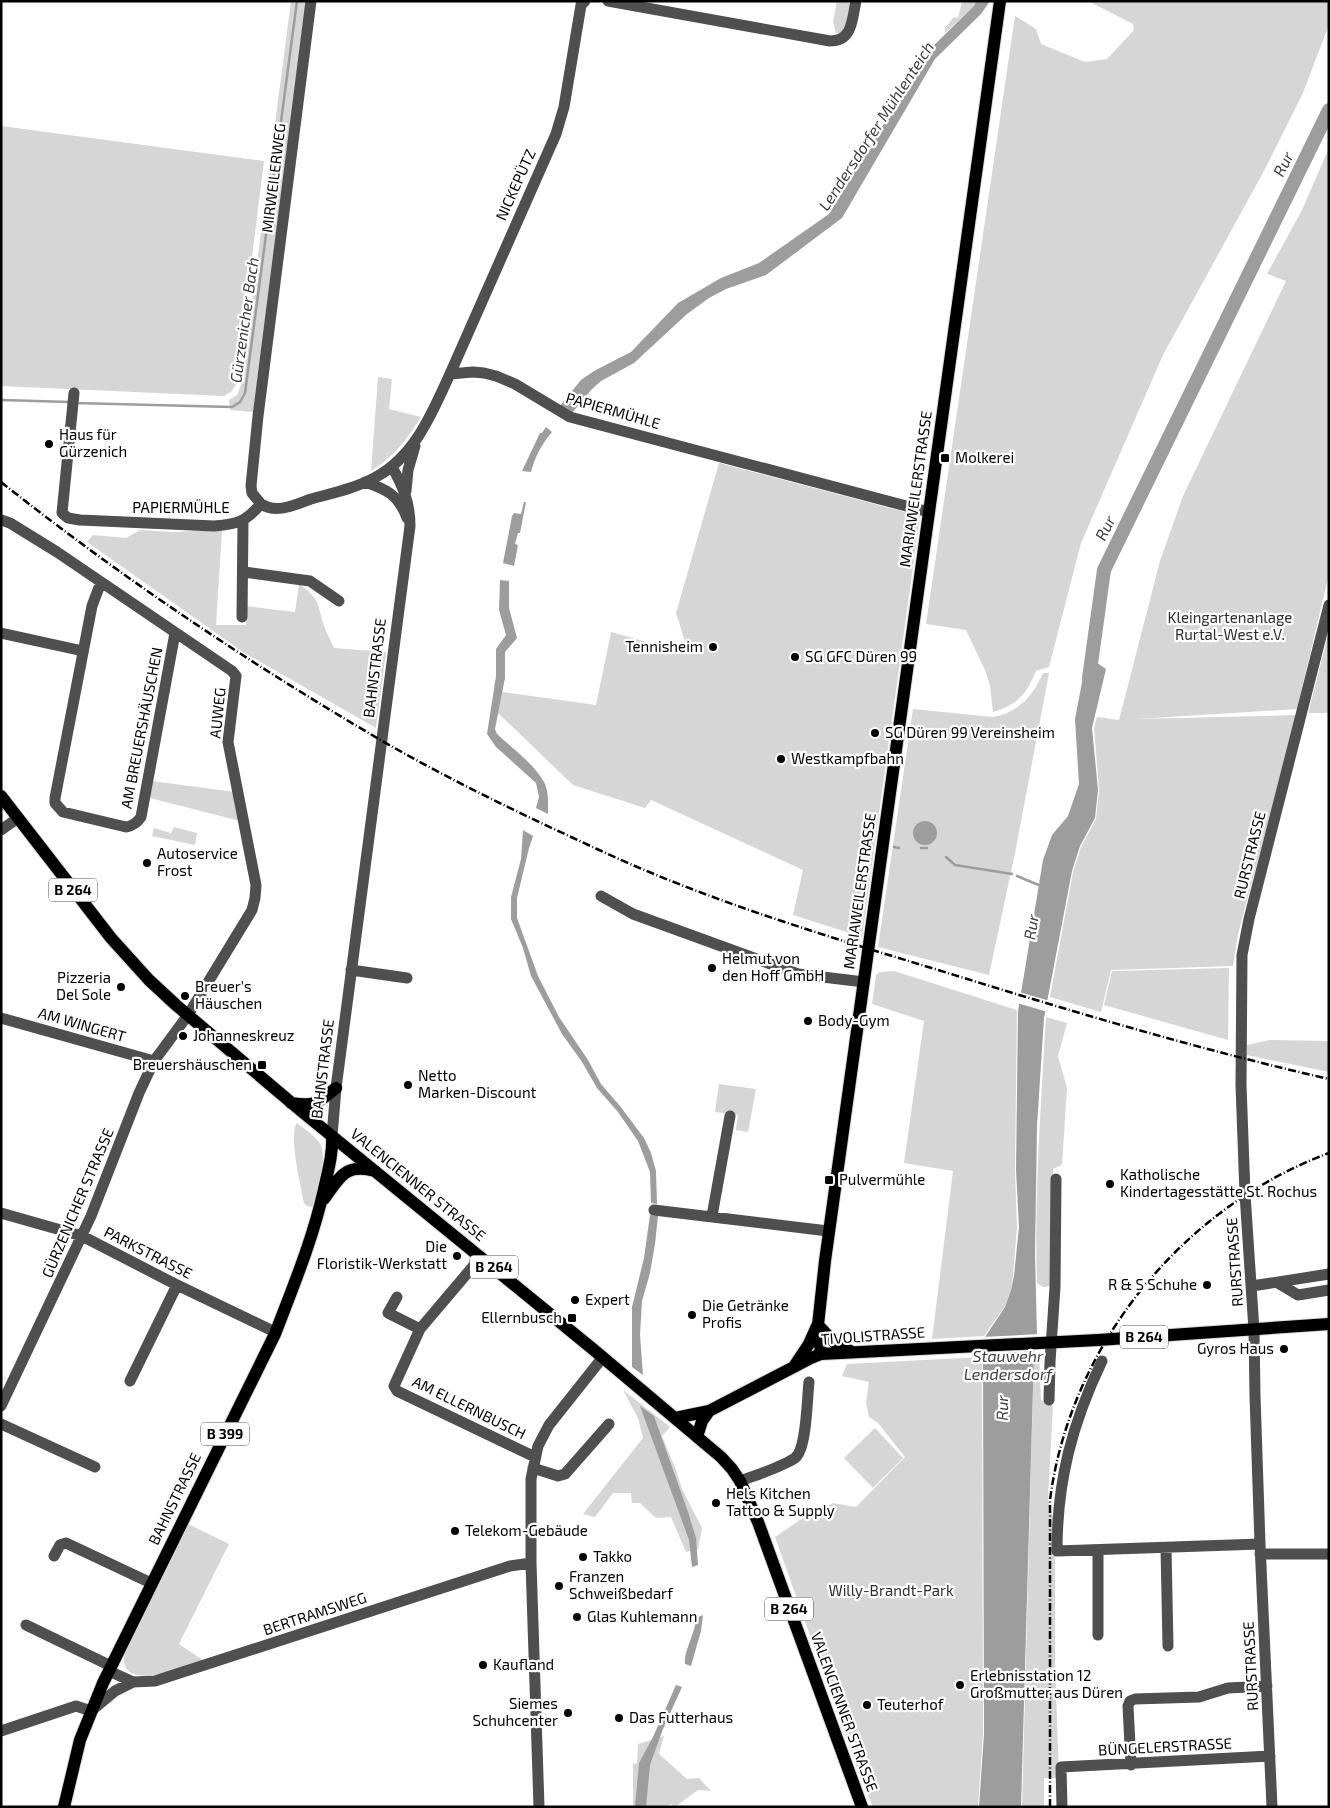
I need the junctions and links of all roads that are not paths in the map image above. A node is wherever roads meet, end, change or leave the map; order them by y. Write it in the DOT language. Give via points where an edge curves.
graph roads {
  1 [pos="311,1"];
  2 [pos="585,1"];
  3 [pos="608,1"];
  4 [pos="856,1"];
  5 [pos="1000,1"];
  6 [pos="450,374"];
  7 [pos="74,399"];
  8 [pos="417,439"];
  9 [pos="389,469"];
  10 [pos="365,482"];
  11 [pos="406,497"];
  12 [pos="260,504"];
  13 [pos="404,510"];
  14 [pos="929,512"];
  15 [pos="1,520"];
  16 [pos="243,520"];
  17 [pos="410,526"];
  18 [pos="244,572"];
  19 [pos="101,582"];
  20 [pos="339,601"];
  21 [pos="1329,605"];
  22 [pos="242,617"];
  23 [pos="1,633"];
  24 [pos="175,633"];
  25 [pos="83,651"];
  26 [pos="1,796"];
  27 [pos="18,818"];
  28 [pos="1,830"];
  29 [pos="601,896"];
  30 [pos="351,970"];
  31 [pos="407,978"];
  32 [pos="864,982"];
  33 [pos="188,1015"];
  34 [pos="1,1018"];
  35 [pos="154,1061"];
  36 [pos="336,1088"];
  37 [pos="291,1103"];
  38 [pos="730,1116"];
  39 [pos="332,1136"];
  40 [pos="375,1171"];
  41 [pos="1056,1180"];
  42 [pos="321,1204"];
  43 [pos="654,1210"];
  44 [pos="1,1213"];
  45 [pos="712,1216"];
  46 [pos="828,1232"];
  47 [pos="82,1236"];
  48 [pos="481,1257"];
  49 [pos="1329,1274"];
  50 [pos="1278,1282"];
  51 [pos="177,1285"];
  52 [pos="1252,1286"];
  53 [pos="1329,1290"];
  54 [pos="397,1297"];
  55 [pos="1329,1324"];
  56 [pos="818,1325"];
  57 [pos="420,1330"];
  58 [pos="1254,1330"];
  59 [pos="275,1332"];
  60 [pos="1050,1342"];
  61 [pos="852,1352"];
  62 [pos="821,1354"];
  63 [pos="603,1356"];
  64 [pos="1102,1361"];
  65 [pos="793,1367"];
  66 [pos="130,1381"];
  67 [pos="809,1382"];
  68 [pos="1049,1400"];
  69 [pos="1,1406"];
  70 [pos="709,1411"];
  71 [pos="675,1418"];
  72 [pos="1,1424"];
  73 [pos="608,1424"];
  74 [pos="697,1437"];
  75 [pos="534,1463"];
  76 [pos="95,1467"];
  77 [pos="740,1481"];
  78 [pos="1166,1548"];
  79 [pos="1260,1549"];
  80 [pos="1098,1550"];
  81 [pos="1329,1554"];
  82 [pos="54,1556"];
  83 [pos="531,1563"];
  84 [pos="152,1583"];
  85 [pos="26,1625"];
  86 [pos="1098,1635"];
  87 [pos="1168,1646"];
  88 [pos="110,1669"];
  89 [pos="133,1682"];
  90 [pos="1267,1686"];
  91 [pos="91,1711"];
  92 [pos="1,1731"];
  93 [pos="1270,1756"];
  94 [pos="1131,1764"];
  95 [pos="64,1807"];
  96 [pos="539,1807"];
  97 [pos="862,1807"];
  98 [pos="1062,1807"];
  99 [pos="1272,1807"];
  1 -- 12 [label="street, MIRWEILERWEG" via="258,416 252,493"];
  2 -- 6 [label="street, NICKEPÜTZ" via="581,5 564,107 556,134"];
  3 -- 4 [label="street" via="830,41 848,34"];
  5 -- 14 [label="main road, MARIAWEILERSTRASSE"];
  6 -- 8 [label="street"];
  6 -- 14 [label="street, PAPIERMÜHLE" via="474,372 496,376 570,417"];
  7 -- 16 [label="street, PAPIERMÜHLE" via="62,513 68,518 214,526 237,524"];
  8 -- 9 [label="street"];
  8 -- 11 [label="street, BAHNSTRASSE" via="408,470"];
  9 -- 10 [label="street"];
  9 -- 11 [label="street, BAHNSTRASSE" via="403,486"];
  9 -- 13 [label="street, BAHNSTRASSE"];
  10 -- 12 [label="street" via="283,508 268,508"];
  10 -- 13 [label="street, BAHNSTRASSE" via="390,492"];
  11 -- 17 [label="street, BAHNSTRASSE"];
  12 -- 16 [label="street, PAPIERMÜHLE"];
  13 -- 17 [label="street, BAHNSTRASSE"];
  14 -- 32 [label="main road, MARIAWEILERSTRASSE"];
  15 -- 19 [label="street, AUWEG"];
  16 -- 18 [label="street"];
  17 -- 30 [label="street, BAHNSTRASSE"];
  18 -- 20 [label="street" via="310,581"];
  18 -- 22 [label="street"];
  19 -- 24 [label="street, AUWEG"];
  19 -- 25 [label="street, AM BREUERSHÄUSCHEN" via="92,606"];
  21 -- 52 [label="street, RURSTRASSE" via="1242,955 1241,1085"];
  23 -- 25 [label="street"];
  24 -- 25 [label="street, AM BREUERSHÄUSCHEN" via="141,817 131,827 64,812 55,803"];
  24 -- 33 [label="street, AUWEG" via="236,676 228,742 256,885 252,910"];
  26 -- 27 [label="main road, VALENCIENNER STRASSE / B 264"];
  27 -- 28 [label="street"];
  27 -- 33 [label="main road, VALENCIENNER STRASSE / B 264" via="126,956"];
  29 -- 32 [label="street, MARIAWEILERSTRASSE" via="633,914 798,974"];
  30 -- 31 [label="street"];
  30 -- 36 [label="street, BAHNSTRASSE"];
  32 -- 46 [label="main road, MARIAWEILERSTRASSE"];
  33 -- 35 [label="street, GÜRZENICHER STRASSE"];
  33 -- 37 [label="main road, VALENCIENNER STRASSE / B 264"];
  34 -- 35 [label="street, AM WINGERT"];
  35 -- 47 [label="street, GÜRZENICHER STRASSE"];
  36 -- 37 [label="main road" via="318,1103 307,1106"];
  36 -- 39 [label="street, BAHNSTRASSE"];
  37 -- 39 [label="main road, VALENCIENNER STRASSE / B 264"];
  38 -- 45 [label="street"];
  39 -- 40 [label="main road, VALENCIENNER STRASSE / B 264"];
  39 -- 42 [label="main road, BAHNSTRASSE / B 399"];
  40 -- 42 [label="main road" via="351,1169 338,1180"];
  40 -- 48 [label="main road, VALENCIENNER STRASSE / B 264"];
  41 -- 60 [label="street" via="1055,1288"];
  42 -- 59 [label="main road, BAHNSTRASSE / B 399"];
  43 -- 45 [label="street"];
  44 -- 47 [label="street, PARKSTRASSE"];
  45 -- 46 [label="street"];
  46 -- 56 [label="main road, MARIAWEILERSTRASSE"];
  47 -- 51 [label="street, PARKSTRASSE"];
  47 -- 69 [label="street, GÜRZENICHER STRASSE"];
  48 -- 57 [label="street"];
  48 -- 63 [label="main road, VALENCIENNER STRASSE / B 264"];
  49 -- 50 [label="street"];
  50 -- 52 [label="street"];
  50 -- 53 [label="street" via="1298,1295"];
  51 -- 59 [label="street, PARKSTRASSE"];
  51 -- 66 [label="street"];
  52 -- 58 [label="street, RURSTRASSE"];
  54 -- 57 [label="street" via="388,1312"];
  55 -- 58 [label="main road, TIVOLISTRASSE / B 264"];
  56 -- 61 [label="main road" via="834,1342"];
  56 -- 62 [label="main road, MARIAWEILERSTRASSE"];
  56 -- 65 [label="main road"];
  57 -- 75 [label="street, AM ELLERNBUSCH" via="394,1384 397,1391"];
  58 -- 60 [label="main road, TIVOLISTRASSE / B 264"];
  58 -- 79 [label="street, RURSTRASSE"];
  59 -- 84 [label="main road, BAHNSTRASSE / B 399"];
  60 -- 61 [label="main road, TIVOLISTRASSE / B 264"];
  60 -- 68 [label="street"];
  61 -- 62 [label="main road, TIVOLISTRASSE / B 264"];
  62 -- 65 [label="main road, TIVOLISTRASSE / B 264"];
  63 -- 71 [label="main road, VALENCIENNER STRASSE / B 264"];
  63 -- 75 [label="street, AM ELLERNBUSCH" via="549,1425"];
  64 -- 80 [label="street" via="1084,1400 1064,1468 1057,1523 1057,1551"];
  65 -- 70 [label="main road, TIVOLISTRASSE / B 264"];
  67 -- 77 [label="street" via="803,1444 798,1455"];
  70 -- 71 [label="main road, TIVOLISTRASSE"];
  70 -- 74 [label="main road"];
  71 -- 74 [label="main road, VALENCIENNER STRASSE / B 264"];
  72 -- 76 [label="street"];
  73 -- 75 [label="street, AM ELLERNBUSCH" via="565,1474 558,1476"];
  74 -- 77 [label="main road, VALENCIENNER STRASSE / B 264" via="732,1468"];
  75 -- 83 [label="street, AM ELLERNBUSCH" via="530,1488"];
  77 -- 97 [label="main road, VALENCIENNER STRASSE / B 264"];
  78 -- 79 [label="street"];
  78 -- 80 [label="street"];
  78 -- 87 [label="street"];
  79 -- 81 [label="street"];
  79 -- 90 [label="street, RURSTRASSE"];
  80 -- 86 [label="street"];
  82 -- 84 [label="street" via="60,1545 66,1543"];
  83 -- 89 [label="street, BERTRAMSWEG" via="510,1566 155,1681"];
  83 -- 96 [label="street, AM ELLERNBUSCH"];
  84 -- 88 [label="main road, BAHNSTRASSE / B 399"];
  85 -- 88 [label="street"];
  88 -- 89 [label="street, BERTRAMSWEG"];
  88 -- 91 [label="main road, BAHNSTRASSE / B 399"];
  89 -- 91 [label="street" via="115,1691"];
  90 -- 93 [label="street, RURSTRASSE"];
  90 -- 94 [label="street" via="1228,1688 1200,1697 1130,1701"];
  91 -- 92 [label="street" via="76,1706"];
  91 -- 95 [label="main road, BAHNSTRASSE / B 399" via="77,1749"];
  93 -- 94 [label="street, BÜNGELERSTRASSE"];
  93 -- 99 [label="street, RURSTRASSE"];
  94 -- 98 [label="street, BÜNGELERSTRASSE" via="1061,1767"];
}
